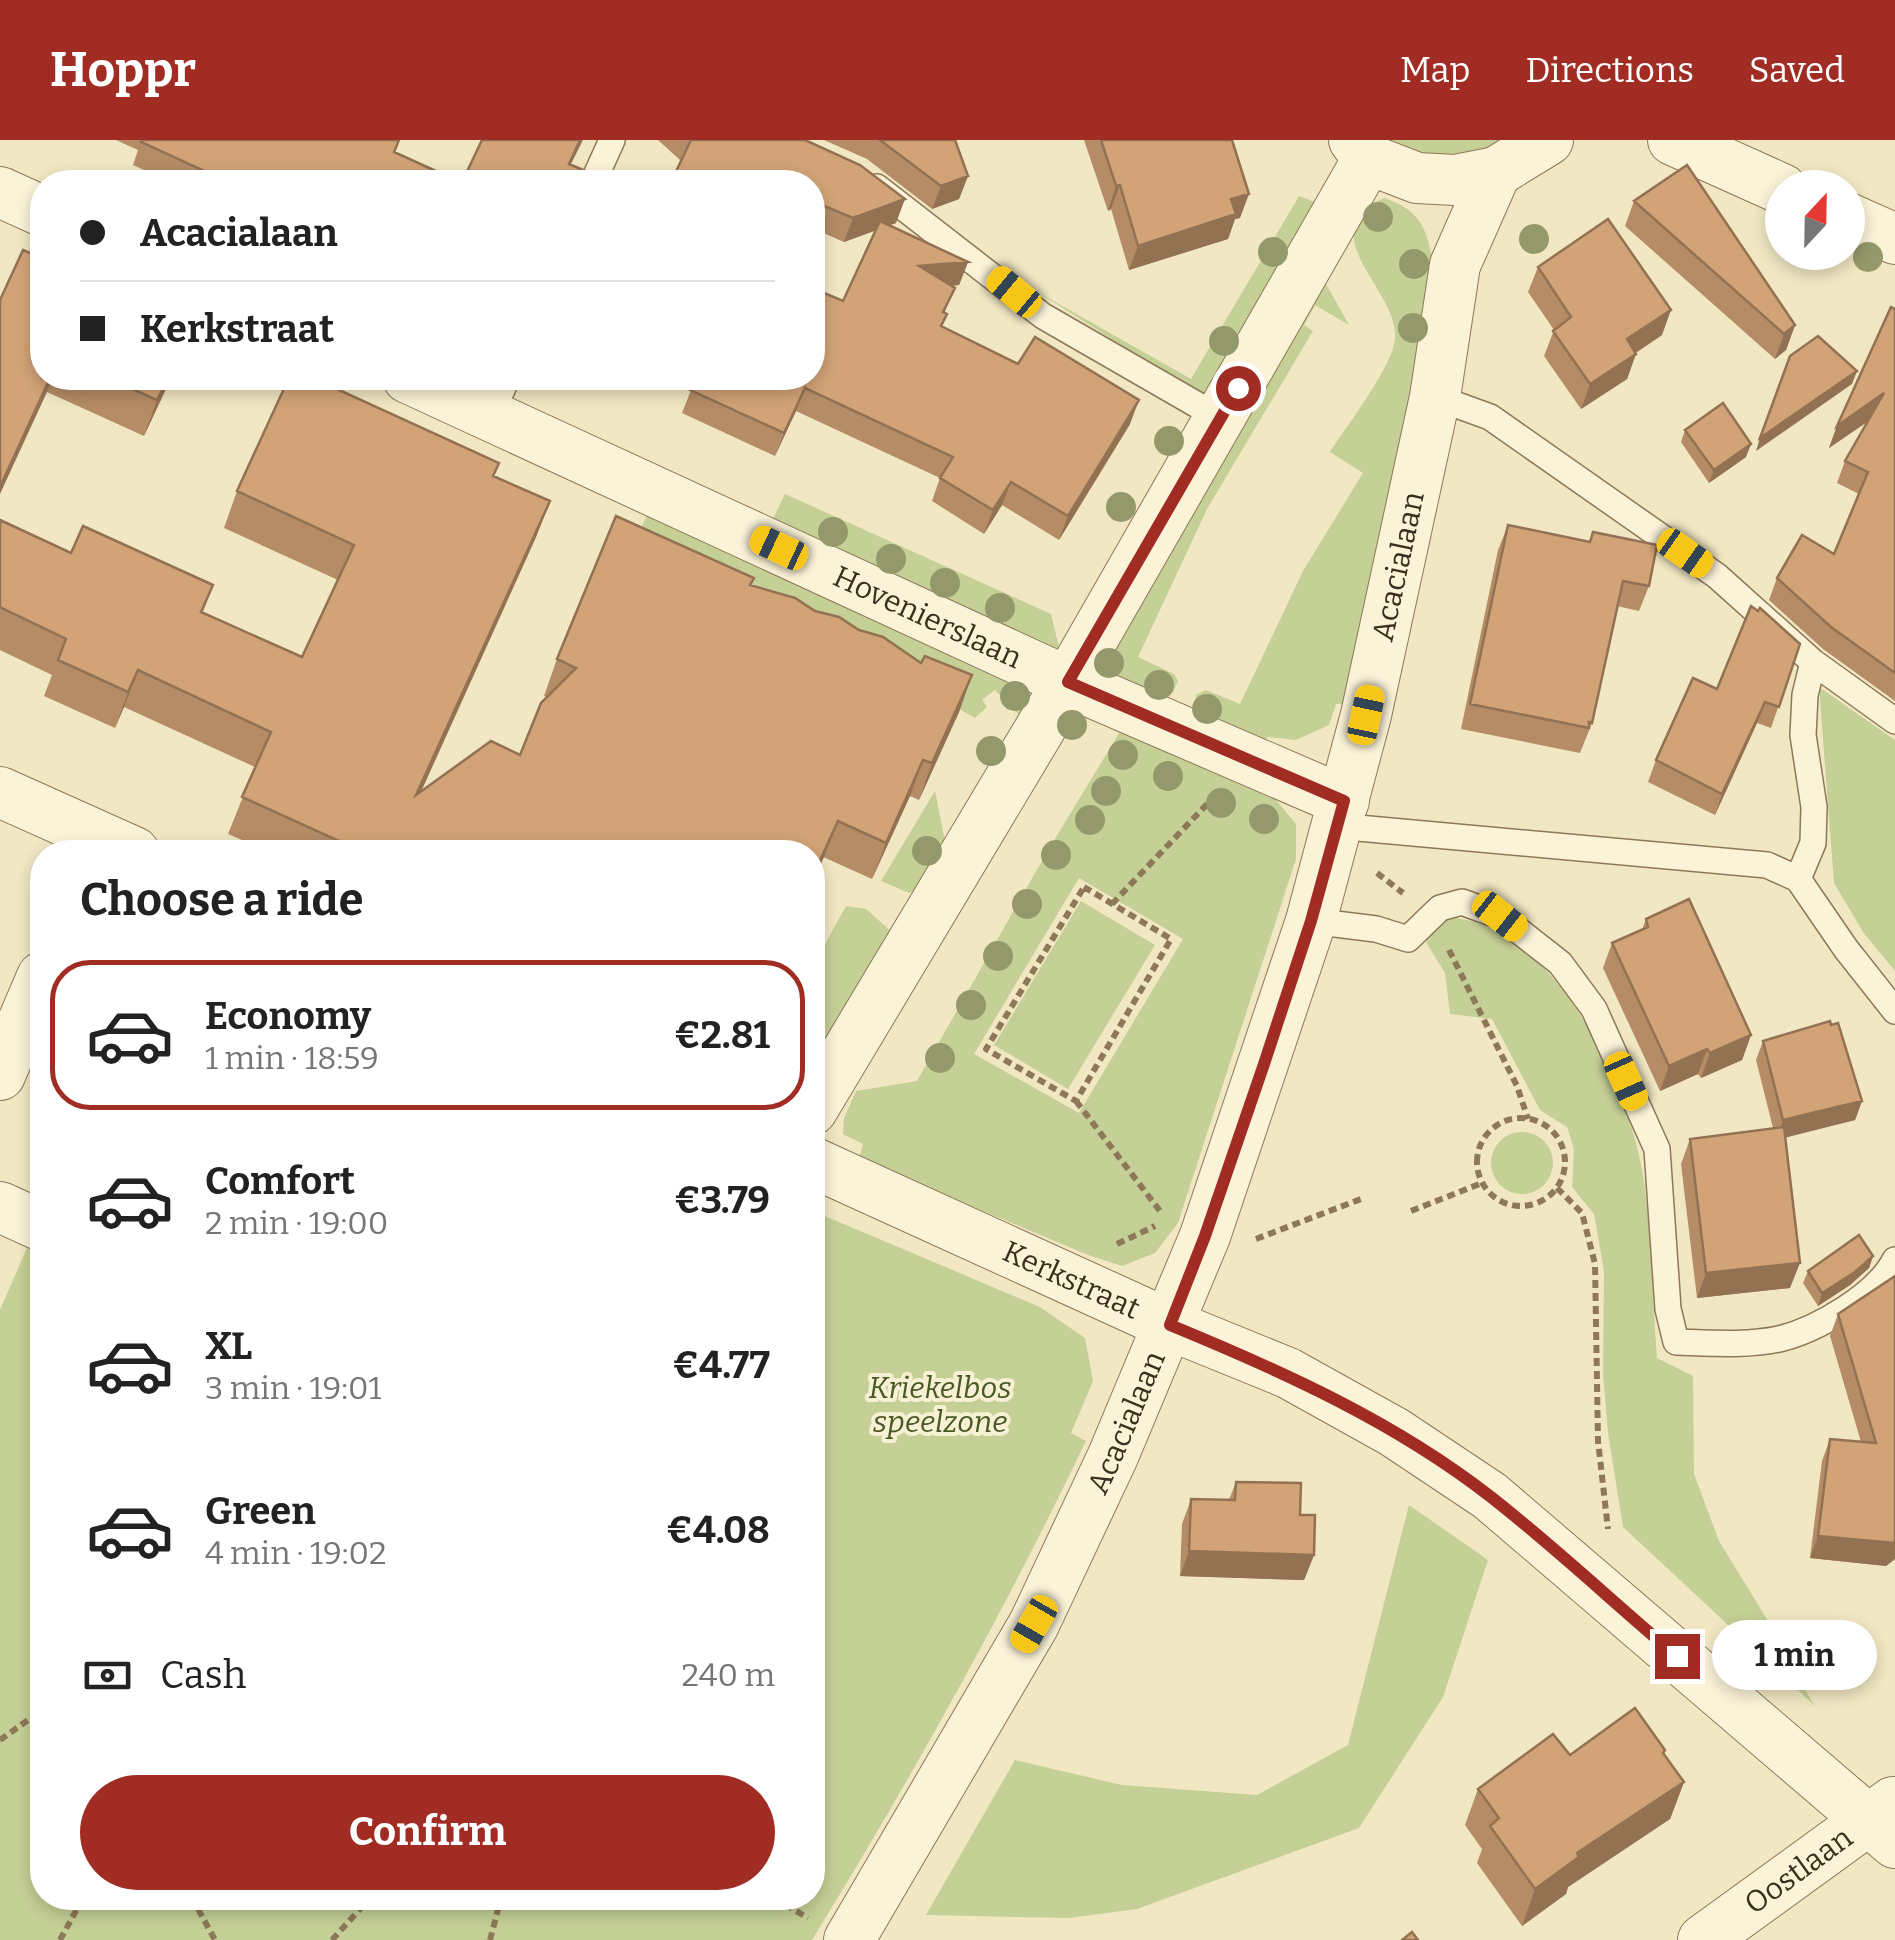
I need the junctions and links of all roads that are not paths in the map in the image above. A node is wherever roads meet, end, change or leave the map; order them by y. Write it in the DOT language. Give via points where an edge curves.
graph roads {
  1 [pos="612,140"];
  2 [pos="1548,140"];
  3 [pos="1674,140"];
  4 [pos="1361,150"];
  5 [pos="598,170"];
  6 [pos="1496,172"];
  7 [pos="860,174"];
  8 [pos="1416,178"];
  9 [pos="1765,181"];
  10 [pos="0,192"];
  11 [pos="30,206"];
  12 [pos="1865,226"];
  13 [pos="1895,240"];
  14 [pos="1455,265"];
  15 [pos="469,390"];
  16 [pos="499,396"];
  17 [pos="1435,397"];
  18 [pos="1220,418"];
  19 [pos="1813,662"];
  20 [pos="1068,682"];
  21 [pos="1895,721"];
  22 [pos="0,792"];
  23 [pos="1340,814"];
  24 [pos="96,840"];
  25 [pos="1798,880"];
  26 [pos="1311,921"];
  27 [pos="30,1005"];
  28 [pos="1895,1011"];
  29 [pos="0,1075"];
  30 [pos="825,1088"];
  31 [pos="825,1168"];
  32 [pos="0,1207"];
  33 [pos="30,1221"];
  34 [pos="1895,1260"];
  35 [pos="1170,1325"];
  36 [pos="1886,1821"];
  37 [pos="836,1933"];
  38 [pos="1702,1940"];
  1 -- 5 [label="lane"];
  2 -- 6 [label="street"];
  3 -- 9 [label="street"];
  4 -- 8 [label="street"];
  4 -- 18 [label="street"];
  6 -- 8 [label="street"];
  6 -- 14 [label="street, Acacialaan"];
  7 -- 18 [label="lane" via="1043,316"];
  8 -- 14 [label="street"];
  10 -- 11 [label="street"];
  12 -- 13 [label="street"];
  14 -- 17 [label="street, Acacialaan"];
  15 -- 16 [label="street, Hovenierslaan"];
  16 -- 20 [label="street, Hovenierslaan"];
  17 -- 19 [label="lane" via="1490,416 1717,576"];
  17 -- 23 [label="street, Acacialaan"];
  18 -- 20 [label="street"];
  19 -- 21 [label="lane"];
  19 -- 25 [label="lane" via="1803,735 1813,843"];
  20 -- 23 [label="street, Hovenierslaan"];
  20 -- 30 [label="street"];
  22 -- 24 [label="street"];
  23 -- 25 [label="lane" via="1767,865"];
  23 -- 26 [label="street, Acacialaan"];
  25 -- 28 [label="lane"];
  26 -- 34 [label="lane" via="1408,939 1440,908 1462,902 1500,916 1560,962 1594,1008 1656,1149 1676,1342 1780,1338 1844,1311"];
  26 -- 35 [label="street, Acacialaan"];
  27 -- 29 [label="street"];
  31 -- 35 [label="street, Kerkstraat"];
  32 -- 33 [label="street"];
  35 -- 36 [label="street, Kerkstraat" via="1288,1373 1490,1496"];
  35 -- 37 [label="street, Acacialaan" via="1034,1624"];
  36 -- 38 [label="street, Oostlaan"];
}
